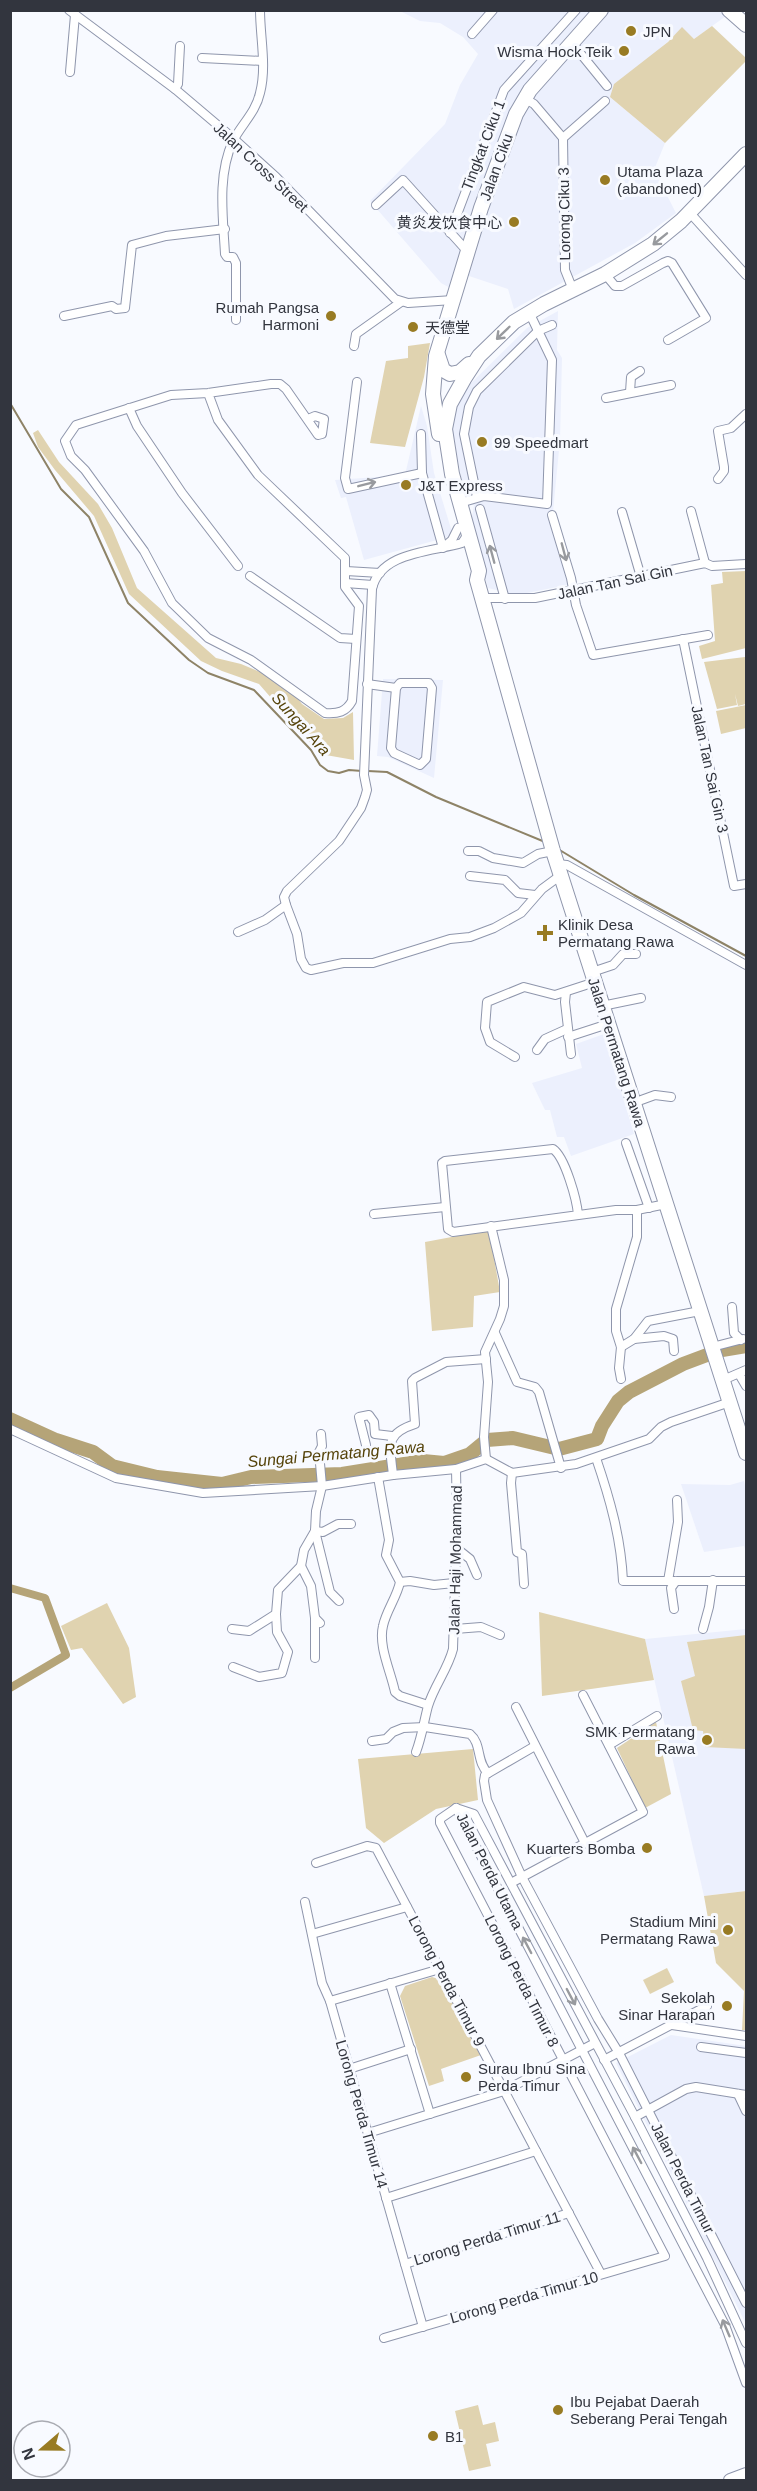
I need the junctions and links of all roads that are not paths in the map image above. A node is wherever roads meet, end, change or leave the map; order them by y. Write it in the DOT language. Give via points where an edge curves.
graph roads {
  1 [pos="260,10"];
  2 [pos="493,10"];
  3 [pos="576,10"];
  4 [pos="601,10"];
  5 [pos="729,10"];
  6 [pos="72,13"];
  7 [pos="747,25"];
  8 [pos="472,34"];
  9 [pos="572,43"];
  10 [pos="180,46"];
  11 [pos="202,58"];
  12 [pos="263,61"];
  13 [pos="70,72"];
  14 [pos="607,86"];
  15 [pos="175,89"];
  16 [pos="524,98"];
  17 [pos="606,101"];
  18 [pos="563,138"];
  19 [pos="234,139"];
  20 [pos="747,154"];
  21 [pos="376,205"];
  22 [pos="690,213"];
  23 [pos="225,229"];
  24 [pos="450,233"];
  25 [pos="468,252"];
  26 [pos="605,274"];
  27 [pos="747,275"];
  28 [pos="573,290"];
  29 [pos="453,300"];
  30 [pos="401,302"];
  31 [pos="529,312"];
  32 [pos="64,316"];
  33 [pos="236,320"];
  34 [pos="552,325"];
  35 [pos="538,331"];
  36 [pos="668,340"];
  37 [pos="354,346"];
  38 [pos="438,350"];
  39 [pos="479,356"];
  40 [pos="640,371"];
  41 [pos="357,382"];
  42 [pos="671,385"];
  43 [pos="630,392"];
  44 [pos="208,393"];
  45 [pos="606,398"];
  46 [pos="450,404"];
  47 [pos="129,408"];
  48 [pos="435,409"];
  49 [pos="747,414"];
  50 [pos="308,419"];
  51 [pos="422,434"];
  52 [pos="422,473"];
  53 [pos="718,479"];
  54 [pos="477,497"];
  55 [pos="460,503"];
  56 [pos="480,509"];
  57 [pos="691,510"];
  58 [pos="622,512"];
  59 [pos="552,515"];
  60 [pos="463,535"];
  61 [pos="443,548"];
  62 [pos="705,563"];
  63 [pos="747,564"];
  64 [pos="238,566"];
  65 [pos="346,571"];
  66 [pos="380,573"];
  67 [pos="250,576"];
  68 [pos="641,577"];
  69 [pos="345,583"];
  70 [pos="373,585"];
  71 [pos="572,590"];
  72 [pos="482,598"];
  73 [pos="505,599"];
  74 [pos="708,635"];
  75 [pos="356,639"];
  76 [pos="683,639"];
  77 [pos="367,684"];
  78 [pos="396,688"];
  79 [pos="468,851"];
  80 [pos="557,863"];
  81 [pos="470,876"];
  82 [pos="747,884"];
  83 [pos="535,895"];
  84 [pos="286,905"];
  85 [pos="238,932"];
  86 [pos="636,954"];
  87 [pos="747,965"];
  88 [pos="593,977"];
  89 [pos="566,992"];
  90 [pos="641,998"];
  91 [pos="603,1006"];
  92 [pos="608,1024"];
  93 [pos="568,1033"];
  94 [pos="537,1050"];
  95 [pos="571,1054"];
  96 [pos="515,1057"];
  97 [pos="671,1096"];
  98 [pos="633,1103"];
  99 [pos="626,1143"];
  100 [pos="666,1204"];
  101 [pos="446,1207"];
  102 [pos="649,1208"];
  103 [pos="637,1210"];
  104 [pos="374,1214"];
  105 [pos="574,1216"];
  106 [pos="491,1226"];
  107 [pos="732,1307"];
  108 [pos="700,1311"];
  109 [pos="665,1319"];
  110 [pos="495,1333"];
  111 [pos="664,1336"];
  112 [pos="634,1339"];
  113 [pos="744,1339"];
  114 [pos="621,1347"];
  115 [pos="674,1351"];
  116 [pos="713,1351"];
  117 [pos="486,1359"];
  118 [pos="743,1372"];
  119 [pos="621,1379"];
  120 [pos="723,1380"];
  121 [pos="747,1386"];
  122 [pos="730,1402"];
  123 [pos="10,1429"];
  124 [pos="321,1434"];
  125 [pos="392,1436"];
  126 [pos="366,1445"];
  127 [pos="747,1452"];
  128 [pos="486,1455"];
  129 [pos="596,1458"];
  130 [pos="392,1468"];
  131 [pos="456,1468"];
  132 [pos="561,1468"];
  133 [pos="512,1473"];
  134 [pos="378,1477"];
  135 [pos="322,1484"];
  136 [pos="677,1500"];
  137 [pos="351,1524"];
  138 [pos="315,1531"];
  139 [pos="455,1547"];
  140 [pos="301,1566"];
  141 [pos="477,1575"];
  142 [pos="713,1580"];
  143 [pos="672,1581"];
  144 [pos="747,1581"];
  145 [pos="400,1582"];
  146 [pos="454,1583"];
  147 [pos="524,1584"];
  148 [pos="339,1601"];
  149 [pos="674,1609"];
  150 [pos="276,1614"];
  151 [pos="232,1629"];
  152 [pos="455,1629"];
  153 [pos="703,1629"];
  154 [pos="500,1635"];
  155 [pos="315,1658"];
  156 [pos="233,1667"];
  157 [pos="583,1695"];
  158 [pos="429,1705"];
  159 [pos="516,1707"];
  160 [pos="657,1716"];
  161 [pos="425,1726"];
  162 [pos="372,1741"];
  163 [pos="609,1745"];
  164 [pos="535,1746"];
  165 [pos="416,1752"];
  166 [pos="488,1773"];
  167 [pos="456,1808"];
  168 [pos="585,1843"];
  169 [pos="316,1863"];
  170 [pos="522,1877"];
  171 [pos="511,1883"];
  172 [pos="305,1902"];
  173 [pos="407,1907"];
  174 [pos="312,1934"];
  175 [pos="567,1962"];
  176 [pos="556,1968"];
  177 [pos="440,1969"];
  178 [pos="543,1975"];
  179 [pos="390,1983"];
  180 [pos="330,2001"];
  181 [pos="707,2006"];
  182 [pos="671,2025"];
  183 [pos="747,2036"];
  184 [pos="595,2043"];
  185 [pos="701,2047"];
  186 [pos="411,2049"];
  187 [pos="582,2050"];
  188 [pos="619,2053"];
  189 [pos="747,2053"];
  190 [pos="563,2060"];
  191 [pos="604,2060"];
  192 [pos="349,2068"];
  193 [pos="504,2091"];
  194 [pos="742,2095"];
  195 [pos="648,2109"];
  196 [pos="747,2110"];
  197 [pos="430,2114"];
  198 [pos="634,2117"];
  199 [pos="368,2133"];
  200 [pos="536,2151"];
  201 [pos="386,2198"];
  202 [pos="569,2213"];
  203 [pos="665,2256"];
  204 [pos="405,2264"];
  205 [pos="601,2274"];
  206 [pos="747,2303"];
  207 [pos="423,2327"];
  208 [pos="384,2338"];
  209 [pos="747,2343"];
  210 [pos="747,2383"];
  211 [pos="747,2474"];
  212 [pos="730,2481"];
  1 -- 12 [label="street"];
  2 -- 8 [label="street"];
  3 -- 24 [label="street, Tingkat Ciku 1" via="504,90"];
  4 -- 9 [label="main road, Jalan Ciku"];
  5 -- 7 [label="main road"];
  6 -- 13 [label="street"];
  6 -- 15 [label="street, Jalan Cross Street"];
  9 -- 14 [label="street"];
  9 -- 16 [label="main road, Jalan Ciku"];
  10 -- 15 [label="street"];
  11 -- 12 [label="street"];
  12 -- 19 [label="street" via="260,93"];
  15 -- 19 [label="street, Jalan Cross Street"];
  16 -- 18 [label="street"];
  16 -- 25 [label="main road, Jalan Ciku"];
  17 -- 18 [label="street"];
  18 -- 28 [label="street, Lorong Ciku 3" via="566,270"];
  19 -- 23 [label="street" via="224,172"];
  19 -- 30 [label="street, Jalan Cross Street"];
  20 -- 22 [label="main road"];
  21 -- 24 [label="street" via="403,180"];
  22 -- 26 [label="main road, one-way" via="653,244"];
  22 -- 27 [label="street"];
  23 -- 32 [label="street" via="166,236 132,245 125,308 112,306"];
  23 -- 33 [label="street" via="225,254 236,263"];
  24 -- 25 [label="street"];
  25 -- 29 [label="main road, Jalan Ciku"];
  26 -- 28 [label="main road"];
  26 -- 36 [label="street" via="615,286 622,286 663,263 672,263 706,318"];
  28 -- 31 [label="main road"];
  29 -- 30 [label="street"];
  29 -- 38 [label="main road, Jalan Ciku"];
  30 -- 37 [label="street" via="356,334"];
  31 -- 35 [label="street"];
  31 -- 39 [label="main road, one-way"];
  34 -- 35 [label="street"];
  35 -- 54 [label="street" via="477,391 469,407 464,434"];
  35 -- 54 [label="street" via="552,360 547,504"];
  38 -- 39 [label="main road" via="444,372 450,374 460,372"];
  38 -- 48 [label="main road, Jalan Permatang Rawa" via="433,388"];
  39 -- 46 [label="main road"];
  40 -- 43 [label="street" via="631,377"];
  41 -- 52 [label="street, one-way" via="345,478 348,489"];
  42 -- 43 [label="street"];
  43 -- 45 [label="street"];
  44 -- 47 [label="street" via="171,395"];
  44 -- 50 [label="street" via="280,384"];
  44 -- 65 [label="street" via="214,413 242,454 280,498 345,558"];
  46 -- 48 [label="main road" via="448,396 441,395"];
  46 -- 55 [label="main road, Jalan Permatang Rawa" via="446,438"];
  47 -- 64 [label="street" via="177,485"];
  47 -- 75 [label="street" via="76,425 65,441 71,456 144,551 172,603 208,638 251,660 325,713 336,714 348,708 352,700"];
  48 -- 60 [label="main road, Jalan Permatang Rawa" via="445,474"];
  49 -- 53 [label="street" via="731,428 718,431 724,467"];
  51 -- 52 [label="street"];
  52 -- 61 [label="street"];
  54 -- 55 [label="street"];
  55 -- 60 [label="main road, Jalan Permatang Rawa"];
  73 -- 56 [label="street, one-way"];
  57 -- 62 [label="street"];
  58 -- 68 [label="street"];
  59 -- 71 [label="street, one-way"];
  60 -- 61 [label="street"];
  60 -- 61 [label="street"];
  60 -- 72 [label="main road, Jalan Permatang Rawa" via="471,573"];
  61 -- 66 [label="street" via="403,555"];
  62 -- 63 [label="street, Jalan Tan Sai Gin"];
  62 -- 68 [label="street, Jalan Tan Sai Gin"];
  65 -- 66 [label="street"];
  65 -- 69 [label="street"];
  66 -- 70 [label="street"];
  67 -- 75 [label="street" via="340,638"];
  68 -- 71 [label="street, Jalan Tan Sai Gin"];
  69 -- 70 [label="street"];
  69 -- 75 [label="street" via="359,606"];
  70 -- 77 [label="street"];
  71 -- 73 [label="street, Jalan Tan Sai Gin" via="535,598"];
  71 -- 76 [label="street" via="593,655"];
  72 -- 73 [label="street, Jalan Tan Sai Gin"];
  72 -- 80 [label="main road, Jalan Permatang Rawa"];
  74 -- 76 [label="street"];
  76 -- 82 [label="street, Jalan Tan Sai Gin 3" via="734,886"];
  77 -- 78 [label="street"];
  77 -- 84 [label="street" via="367,790 361,808 339,841 287,891"];
  78 -- 78 [label="street" via="400,682 429,683 432,688 426,759 420,765 391,748"];
  79 -- 80 [label="street" via="523,863 538,854"];
  80 -- 83 [label="street"];
  80 -- 87 [label="street"];
  80 -- 88 [label="main road, Jalan Permatang Rawa"];
  81 -- 83 [label="street" via="505,880 518,893"];
  83 -- 84 [label="street" via="509,922 470,937 450,939 373,963 343,963 311,970 301,959"];
  84 -- 85 [label="street"];
  86 -- 88 [label="street" via="623,954 614,965"];
  88 -- 89 [label="street"];
  88 -- 91 [label="main road, Jalan Permatang Rawa"];
  89 -- 93 [label="street"];
  89 -- 96 [label="street" via="555,995 524,987 487,1002 485,1028 490,1042"];
  90 -- 91 [label="street"];
  91 -- 92 [label="main road, Jalan Permatang Rawa"];
  92 -- 93 [label="street"];
  92 -- 98 [label="main road, Jalan Permatang Rawa"];
  93 -- 94 [label="street" via="544,1039"];
  93 -- 95 [label="street"];
  97 -- 98 [label="street" via="655,1095"];
  98 -- 100 [label="main road, Jalan Permatang Rawa"];
  99 -- 102 [label="street"];
  100 -- 102 [label="street"];
  100 -- 108 [label="main road, Jalan Permatang Rawa"];
  101 -- 104 [label="street"];
  101 -- 105 [label="street" via="442,1166 445,1161 553,1149 561,1158 574,1194"];
  101 -- 106 [label="street" via="448,1228 453,1232"];
  102 -- 103 [label="street"];
  103 -- 105 [label="street"];
  103 -- 114 [label="street" via="638,1237 616,1309"];
  105 -- 106 [label="street"];
  106 -- 110 [label="street" via="504,1280 504,1306"];
  107 -- 113 [label="street" via="734,1334"];
  108 -- 109 [label="street"];
  108 -- 116 [label="main road, Jalan Permatang Rawa"];
  109 -- 111 [label="street"];
  109 -- 112 [label="street" via="648,1321"];
  110 -- 117 [label="street" via="487,1345"];
  110 -- 132 [label="street" via="517,1382 538,1390"];
  111 -- 112 [label="street"];
  111 -- 115 [label="street" via="673,1339"];
  112 -- 114 [label="street"];
  113 -- 116 [label="street"];
  114 -- 119 [label="street"];
  116 -- 120 [label="main road, Jalan Permatang Rawa"];
  117 -- 125 [label="street" via="446,1362 414,1378 415,1424"];
  117 -- 128 [label="street"];
  118 -- 120 [label="street"];
  118 -- 121 [label="street"];
  120 -- 122 [label="main road, Jalan Permatang Rawa"];
  122 -- 127 [label="main road, Jalan Permatang Rawa"];
  122 -- 129 [label="street" via="670,1422 649,1439"];
  123 -- 135 [label="street" via="116,1478 203,1493"];
  124 -- 135 [label="street"];
  125 -- 126 [label="street" via="375,1434 369,1415 359,1417"];
  125 -- 130 [label="street"];
  128 -- 131 [label="street"];
  128 -- 133 [label="street"];
  129 -- 132 [label="street"];
  129 -- 143 [label="street" via="621,1549 623,1581"];
  130 -- 131 [label="street"];
  130 -- 134 [label="street"];
  131 -- 139 [label="street, Jalan Haji Mohammad"];
  132 -- 133 [label="street"];
  133 -- 147 [label="street" via="517,1552 522,1554"];
  134 -- 135 [label="street"];
  134 -- 145 [label="street" via="389,1540 386,1555"];
  135 -- 138 [label="street"];
  136 -- 143 [label="street"];
  137 -- 138 [label="street"];
  138 -- 140 [label="street" via="304,1550"];
  138 -- 148 [label="street" via="330,1592"];
  139 -- 141 [label="street" via="470,1559"];
  139 -- 146 [label="street, Jalan Haji Mohammad"];
  140 -- 150 [label="street" via="278,1590"];
  140 -- 155 [label="street" via="311,1586 318,1621"];
  142 -- 143 [label="street"];
  142 -- 144 [label="street"];
  142 -- 153 [label="street"];
  143 -- 149 [label="street"];
  145 -- 146 [label="street"];
  145 -- 158 [label="street" via="387,1610 382,1641 395,1692"];
  146 -- 152 [label="street, Jalan Haji Mohammad"];
  150 -- 151 [label="street" via="249,1631"];
  150 -- 156 [label="street" via="277,1632 288,1652 282,1673 259,1677"];
  152 -- 154 [label="street" via="481,1627"];
  152 -- 158 [label="street, Jalan Haji Mohammad" via="450,1661"];
  157 -- 163 [label="street"];
  158 -- 161 [label="street, Jalan Haji Mohammad"];
  159 -- 164 [label="street"];
  160 -- 163 [label="street"];
  161 -- 162 [label="street" via="403,1728 386,1739"];
  161 -- 165 [label="street, Jalan Haji Mohammad"];
  161 -- 166 [label="street" via="470,1734"];
  163 -- 168 [label="street" via="643,1812"];
  164 -- 166 [label="street"];
  164 -- 168 [label="street"];
  166 -- 170 [label="street, Jalan Perda Timur" via="484,1781 487,1800"];
  167 -- 171 [label="street, Jalan Perda Utama" via="474,1814"];
  178 -- 167 [label="street, Jalan Perda Utama, one-way"];
  167 -- 190 [label="street, Lorong Perda Timur 8" via="440,1823"];
  168 -- 170 [label="street"];
  169 -- 173 [label="street, Lorong Perda Timur 9" via="368,1846 376,1848"];
  170 -- 171 [label="street"];
  170 -- 175 [label="street, Jalan Perda Timur"];
  171 -- 176 [label="street, Jalan Perda Utama"];
  172 -- 174 [label="street, Lorong Perda Timur 14"];
  173 -- 174 [label="street"];
  173 -- 177 [label="street, Lorong Perda Timur 9"];
  174 -- 180 [label="street, Lorong Perda Timur 14" via="322,1983"];
  175 -- 176 [label="street"];
  175 -- 188 [label="street, Jalan Perda Timur"];
  176 -- 178 [label="street"];
  176 -- 184 [label="street, Jalan Perda Utama, one-way"];
  177 -- 179 [label="street"];
  177 -- 193 [label="street, Lorong Perda Timur 9"];
  178 -- 187 [label="street, Jalan Perda Utama"];
  179 -- 180 [label="street"];
  179 -- 186 [label="street"];
  180 -- 192 [label="street, Lorong Perda Timur 14"];
  181 -- 182 [label="street"];
  182 -- 183 [label="street"];
  182 -- 188 [label="street"];
  184 -- 187 [label="street"];
  184 -- 191 [label="street, Jalan Perda Utama"];
  185 -- 189 [label="street"];
  186 -- 192 [label="street"];
  186 -- 197 [label="street"];
  187 -- 190 [label="street"];
  210 -- 187 [label="street, Jalan Perda Utama, one-way" via="725,2325"];
  188 -- 191 [label="street"];
  188 -- 195 [label="street, Jalan Perda Timur"];
  190 -- 193 [label="street"];
  190 -- 203 [label="street, Lorong Perda Timur 8"];
  191 -- 198 [label="street, Jalan Perda Utama"];
  192 -- 199 [label="street, Lorong Perda Timur 14"];
  193 -- 197 [label="street"];
  193 -- 200 [label="street, Lorong Perda Timur 9"];
  194 -- 195 [label="street" via="696,2087"];
  194 -- 196 [label="street"];
  195 -- 198 [label="street"];
  195 -- 206 [label="street, Jalan Perda Timur"];
  197 -- 199 [label="street"];
  198 -- 209 [label="street, Jalan Perda Utama"];
  199 -- 201 [label="street, Lorong Perda Timur 14"];
  200 -- 201 [label="street"];
  200 -- 202 [label="street, Lorong Perda Timur 9"];
  201 -- 204 [label="street, Lorong Perda Timur 14"];
  202 -- 204 [label="street, Lorong Perda Timur 11"];
  202 -- 205 [label="street, Lorong Perda Timur 9"];
  203 -- 205 [label="street, Lorong Perda Timur 10"];
  204 -- 207 [label="street, Lorong Perda Timur 14"];
  205 -- 207 [label="street, Lorong Perda Timur 10"];
  207 -- 208 [label="street, Lorong Perda Timur 10"];
  211 -- 212 [label="street"];
}
